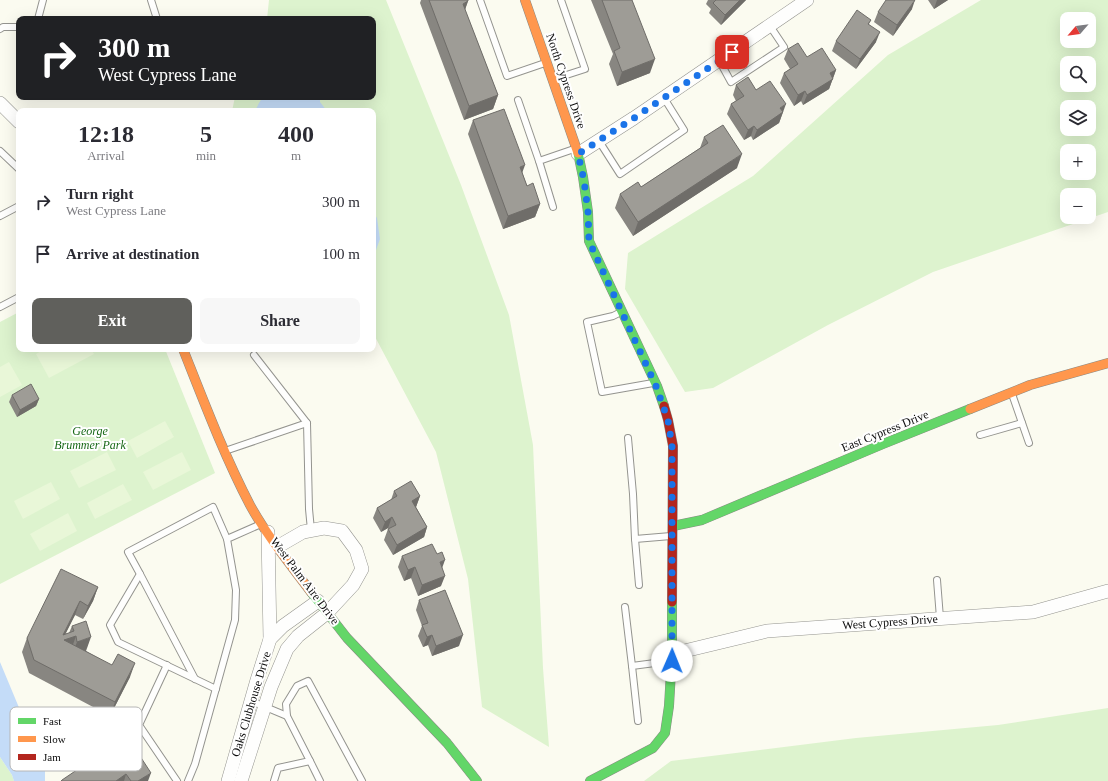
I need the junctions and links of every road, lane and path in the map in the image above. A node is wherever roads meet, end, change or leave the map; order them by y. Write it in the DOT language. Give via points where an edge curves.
graph roads {
  1 [pos="43,0"];
  2 [pos="151,0"];
  3 [pos="480,0"];
  4 [pos="525,0"];
  5 [pos="561,0"];
  6 [pos="807,0"];
  7 [pos="39,16"];
  8 [pos="156,16"];
  9 [pos="770,26"];
  10 [pos="16,28"];
  11 [pos="0,29"];
  12 [pos="719,60"];
  13 [pos="547,62"];
  14 [pos="553,80"];
  15 [pos="664,98"];
  16 [pos="518,100"];
  17 [pos="0,103"];
  18 [pos="16,119"];
  19 [pos="599,141"];
  20 [pos="0,151"];
  21 [pos="577,152"];
  22 [pos="539,161"];
  23 [pos="16,166"];
  24 [pos="553,207"];
  25 [pos="16,208"];
  26 [pos="0,216"];
  27 [pos="16,299"];
  28 [pos="0,307"];
  29 [pos="622,311"];
  30 [pos="184,352"];
  31 [pos="254,355"];
  32 [pos="1108,362"];
  33 [pos="655,382"];
  34 [pos="1012,392"];
  35 [pos="307,423"];
  36 [pos="1022,423"];
  37 [pos="980,435"];
  38 [pos="628,438"];
  39 [pos="1029,443"];
  40 [pos="224,452"];
  41 [pos="673,526"];
  42 [pos="265,528"];
  43 [pos="310,530"];
  44 [pos="672,535"];
  45 [pos="227,539"];
  46 [pos="635,539"];
  47 [pos="277,547"];
  48 [pos="140,574"];
  49 [pos="936,580"];
  50 [pos="639,585"];
  51 [pos="1108,590"];
  52 [pos="318,601"];
  53 [pos="625,607"];
  54 [pos="327,613"];
  55 [pos="940,618"];
  56 [pos="270,639"];
  57 [pos="672,657"];
  58 [pos="167,665"];
  59 [pos="632,666"];
  60 [pos="195,679"];
  61 [pos="216,689"];
  62 [pos="251,700"];
  63 [pos="265,706"];
  64 [pos="287,716"];
  65 [pos="142,719"];
  66 [pos="638,721"];
  67 [pos="142,729"];
  68 [pos="310,761"];
  69 [pos="177,781"];
  70 [pos="188,781"];
  71 [pos="228,781"];
  72 [pos="241,781"];
  73 [pos="274,781"];
  74 [pos="320,781"];
  75 [pos="362,781"];
  76 [pos="477,781"];
  77 [pos="590,781"];
  1 -- 7 [label="lane"];
  2 -- 8 [label="lane"];
  3 -- 13 [label="lane" via="507,76"];
  4 -- 13 [label="street, North Cypress Drive"];
  5 -- 14 [label="lane" via="585,69"];
  6 -- 9 [label="street"];
  9 -- 12 [label="street"];
  9 -- 12 [label="lane" via="784,47 732,82"];
  10 -- 11 [label="lane"];
  12 -- 15 [label="street"];
  13 -- 14 [label="street, North Cypress Drive"];
  14 -- 21 [label="street, North Cypress Drive"];
  15 -- 19 [label="street"];
  15 -- 19 [label="lane" via="684,130 620,174"];
  16 -- 22 [label="lane"];
  17 -- 18 [label="street"];
  19 -- 21 [label="street"];
  20 -- 23 [label="lane"];
  21 -- 22 [label="lane"];
  21 -- 29 [label="street, North Cypress Drive" via="588,212 589,241"];
  22 -- 24 [label="lane"];
  25 -- 26 [label="lane"];
  27 -- 28 [label="lane"];
  29 -- 33 [label="street, North Cypress Drive"];
  29 -- 33 [label="lane" via="613,316 587,322 602,392"];
  30 -- 40 [label="street, West Palm Aire Drive"];
  31 -- 35 [label="lane"];
  32 -- 34 [label="street, East Cypress Drive"];
  33 -- 41 [label="street, North Cypress Drive" via="668,420 672,446"];
  34 -- 36 [label="lane"];
  34 -- 41 [label="street, East Cypress Drive" via="702,520"];
  35 -- 40 [label="lane"];
  35 -- 43 [label="lane"];
  36 -- 37 [label="lane"];
  36 -- 39 [label="lane"];
  38 -- 46 [label="lane"];
  40 -- 42 [label="street, West Palm Aire Drive"];
  41 -- 44 [label="street, North Cypress Drive"];
  42 -- 45 [label="lane"];
  42 -- 47 [label="street, West Palm Aire Drive"];
  42 -- 56 [label="street"];
  43 -- 47 [label="street"];
  43 -- 54 [label="street, Oaks Clubhouse Drive" via="324,528 342,531 356,550 362,569 353,585"];
  44 -- 46 [label="lane"];
  44 -- 57 [label="street, North Cypress Drive"];
  45 -- 48 [label="lane" via="213,507 128,552"];
  45 -- 61 [label="lane" via="236,590 235,620"];
  46 -- 50 [label="lane"];
  47 -- 52 [label="street, West Palm Aire Drive"];
  48 -- 58 [label="lane" via="110,625 118,642"];
  48 -- 60 [label="lane"];
  49 -- 55 [label="lane"];
  51 -- 55 [label="street, West Cypress Drive" via="1032,612"];
  52 -- 54 [label="street, West Palm Aire Drive"];
  52 -- 56 [label="street, Oaks Clubhouse Drive" via="282,626"];
  53 -- 59 [label="lane"];
  54 -- 63 [label="street, Oaks Clubhouse Drive" via="298,636 287,649"];
  54 -- 76 [label="street, West Palm Aire Drive" via="447,743"];
  55 -- 57 [label="street, West Cypress Drive" via="768,631"];
  56 -- 62 [label="street, Oaks Clubhouse Drive"];
  57 -- 59 [label="lane"];
  57 -- 77 [label="street, North Cypress Drive" via="665,733 653,748"];
  58 -- 60 [label="lane"];
  58 -- 65 [label="lane"];
  59 -- 66 [label="lane"];
  60 -- 61 [label="lane"];
  61 -- 70 [label="lane"];
  62 -- 63 [label="lane"];
  62 -- 71 [label="street, Oaks Clubhouse Drive"];
  63 -- 64 [label="lane"];
  63 -- 72 [label="street, Oaks Clubhouse Drive"];
  64 -- 68 [label="lane"];
  64 -- 75 [label="lane" via="286,704 297,686 308,681"];
  67 -- 69 [label="lane"];
  68 -- 73 [label="lane" via="278,768"];
  68 -- 74 [label="lane"];
}
